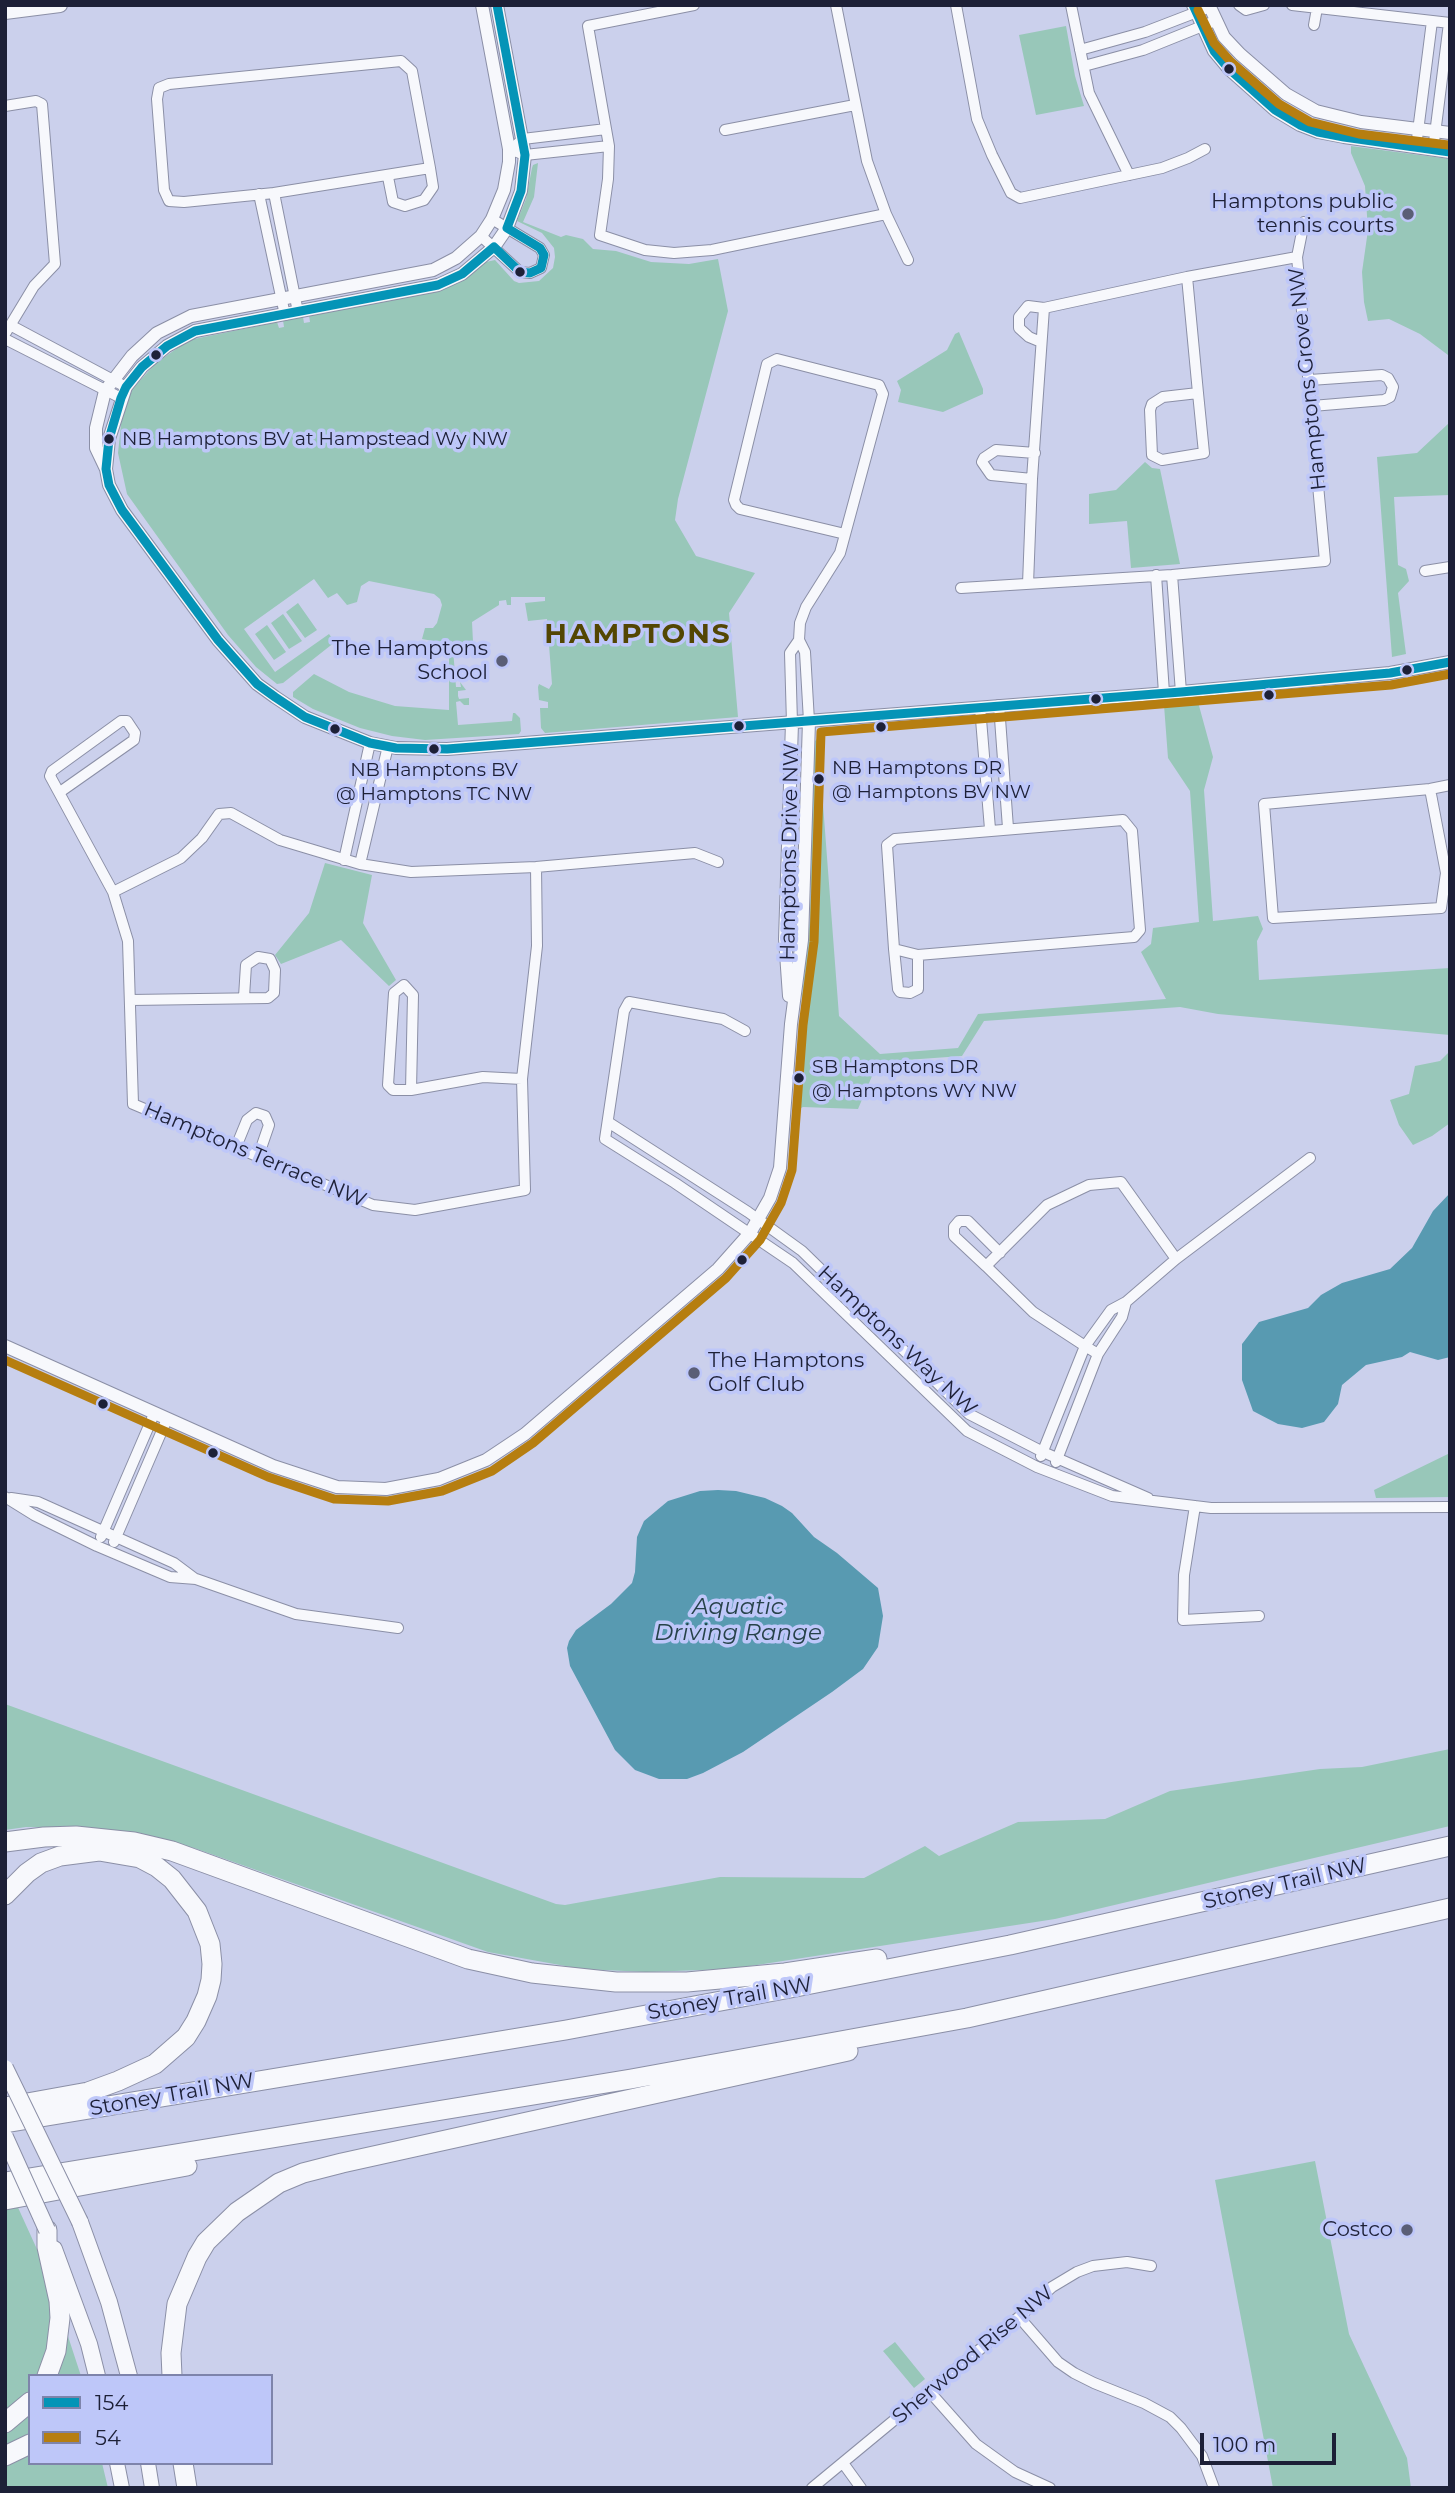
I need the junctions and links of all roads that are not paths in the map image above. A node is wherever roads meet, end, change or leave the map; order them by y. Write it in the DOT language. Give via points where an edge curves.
graph roads {
  1 [pos="60,5"];
  2 [pos="482,5"];
  3 [pos="497,5"];
  4 [pos="694,5"];
  5 [pos="836,5"];
  6 [pos="956,5"];
  7 [pos="1071,5"];
  8 [pos="1239,5"];
  9 [pos="1264,5"];
  10 [pos="1292,5"];
  11 [pos="1210,6"];
  12 [pos="1317,8"];
  13 [pos="1195,9"];
  14 [pos="5,12"];
  15 [pos="1215,21"];
  16 [pos="1432,21"];
  17 [pos="1449,23"];
  18 [pos="1314,26"];
  19 [pos="1202,27"];
  20 [pos="1080,50"];
  21 [pos="1084,66"];
  22 [pos="855,105"];
  23 [pos="5,106"];
  24 [pos="606,129"];
  25 [pos="1419,129"];
  26 [pos="725,130"];
  27 [pos="1435,132"];
  28 [pos="1450,134"];
  29 [pos="523,139"];
  30 [pos="609,146"];
  31 [pos="1416,147"];
  32 [pos="509,149"];
  33 [pos="1205,149"];
  34 [pos="1433,150"];
  35 [pos="1450,152"];
  36 [pos="525,155"];
  37 [pos="430,168"];
  38 [pos="1129,175"];
  39 [pos="388,177"];
  40 [pos="274,193"];
  41 [pos="259,194"];
  42 [pos="886,214"];
  43 [pos="492,219"];
  44 [pos="1304,222"];
  45 [pos="507,228"];
  46 [pos="481,236"];
  47 [pos="494,247"];
  48 [pos="1297,257"];
  49 [pos="908,260"];
  50 [pos="1187,277"];
  51 [pos="295,296"];
  52 [pos="282,299"];
  53 [pos="1044,308"];
  54 [pos="298,312"];
  55 [pos="285,315"];
  56 [pos="7,333"];
  57 [pos="1041,342"];
  58 [pos="1310,380"];
  59 [pos="108,385"];
  60 [pos="123,393"];
  61 [pos="1198,393"];
  62 [pos="1312,406"];
  63 [pos="1035,453"];
  64 [pos="106,469"];
  65 [pos="1032,479"];
  66 [pos="845,534"];
  67 [pos="1450,567"];
  68 [pos="1425,571"];
  69 [pos="1172,575"];
  70 [pos="1156,576"];
  71 [pos="1028,584"];
  72 [pos="961,588"];
  73 [pos="799,640"];
  74 [pos="1450,662"];
  75 [pos="1181,692"];
  76 [pos="1164,693"];
  77 [pos="999,705"];
  78 [pos="980,707"];
  79 [pos="809,722"];
  80 [pos="792,723"];
  81 [pos="370,743"];
  82 [pos="388,746"];
  83 [pos="1450,785"];
  84 [pos="1430,789"];
  85 [pos="60,793"];
  86 [pos="1009,828"];
  87 [pos="990,829"];
  88 [pos="344,860"];
  89 [pos="718,862"];
  90 [pos="360,864"];
  91 [pos="537,867"];
  92 [pos="113,892"];
  93 [pos="894,949"];
  94 [pos="918,955"];
  95 [pos="244,997"];
  96 [pos="131,1000"];
  97 [pos="791,1024"];
  98 [pos="745,1031"];
  99 [pos="522,1079"];
  100 [pos="411,1090"];
  101 [pos="608,1122"];
  102 [pos="236,1147"];
  103 [pos="258,1157"];
  104 [pos="1310,1158"];
  105 [pos="684,1170"];
  106 [pos="675,1183"];
  107 [pos="759,1219"];
  108 [pos="750,1233"];
  109 [pos="1000,1253"];
  110 [pos="1176,1259"];
  111 [pos="986,1266"];
  112 [pos="1126,1302"];
  113 [pos="5,1346"];
  114 [pos="1085,1346"];
  115 [pos="904,1351"];
  116 [pos="1098,1354"];
  117 [pos="894,1360"];
  118 [pos="154,1414"];
  119 [pos="167,1419"];
  120 [pos="1043,1452"];
  121 [pos="1058,1458"];
  122 [pos="1037,1467"];
  123 [pos="1051,1473"];
  124 [pos="6,1498"];
  125 [pos="1157,1502"];
  126 [pos="1195,1506"];
  127 [pos="1450,1507"];
  128 [pos="103,1531"];
  129 [pos="116,1537"];
  130 [pos="97,1546"];
  131 [pos="111,1551"];
  132 [pos="196,1579"];
  133 [pos="1259,1616"];
  134 [pos="398,1628"];
  135 [pos="5,1842"];
  136 [pos="1450,1846"];
  137 [pos="5,1895"];
  138 [pos="1450,1908"];
  139 [pos="1450,1919"];
  140 [pos="1013,1944"];
  141 [pos="1288,1945"];
  142 [pos="967,2018"];
  143 [pos="5,2068"];
  144 [pos="5,2106"];
  145 [pos="398,2118"];
  146 [pos="5,2123"];
  147 [pos="5,2137"];
  148 [pos="5,2182"];
  149 [pos="5,2200"];
  150 [pos="47,2230"];
  151 [pos="1151,2266"];
  152 [pos="1019,2317"];
  153 [pos="48,2374"];
  154 [pos="96,2374"];
  155 [pos="128,2374"];
  156 [pos="172,2374"];
  157 [pos="929,2391"];
  158 [pos="28,2404"];
  159 [pos="1191,2418"];
  160 [pos="5,2423"];
  161 [pos="1181,2428"];
  162 [pos="28,2445"];
  163 [pos="5,2456"];
  164 [pos="843,2463"];
  165 [pos="117,2465"];
  166 [pos="148,2465"];
  167 [pos="184,2465"];
  168 [pos="122,2488"];
  169 [pos="152,2488"];
  170 [pos="187,2488"];
  171 [pos="812,2488"];
  172 [pos="861,2488"];
  173 [pos="1050,2488"];
  174 [pos="1214,2488"];
  1 -- 14 [label="main road"];
  2 -- 32 [label="street"];
  3 -- 29 [label="street"];
  4 -- 24 [label="street" via="587,26"];
  5 -- 22 [label="street"];
  6 -- 38 [label="street" via="977,119 1011,193 1020,198"];
  7 -- 20 [label="street"];
  8 -- 9 [label="street" via="1246,10"];
  10 -- 12 [label="street"];
  11 -- 13 [label="street"];
  11 -- 15 [label="street"];
  12 -- 16 [label="street"];
  12 -- 18 [label="street"];
  13 -- 19 [label="street"];
  13 -- 20 [label="street" via="1145,32"];
  15 -- 19 [label="street"];
  15 -- 25 [label="street" via="1224,37 1263,75 1316,111"];
  16 -- 17 [label="street"];
  16 -- 25 [label="street"];
  17 -- 27 [label="street"];
  19 -- 21 [label="street"];
  19 -- 31 [label="street" via="1229,69 1275,110 1300,125 1318,132"];
  20 -- 21 [label="street"];
  21 -- 38 [label="street" via="1089,93"];
  22 -- 26 [label="street"];
  22 -- 42 [label="street" via="867,161"];
  23 -- 56 [label="street" via="42,103 55,264 34,286"];
  24 -- 29 [label="street"];
  24 -- 30 [label="street"];
  25 -- 27 [label="street"];
  25 -- 31 [label="street"];
  27 -- 28 [label="street"];
  27 -- 34 [label="street"];
  29 -- 32 [label="street"];
  29 -- 36 [label="street"];
  30 -- 36 [label="street"];
  30 -- 42 [label="street" via="600,235 645,250 712,250"];
  31 -- 34 [label="street"];
  32 -- 36 [label="street"];
  32 -- 43 [label="street" via="503,190"];
  33 -- 38 [label="street" via="1162,168"];
  34 -- 35 [label="street"];
  36 -- 45 [label="street" via="521,191"];
  37 -- 39 [label="street"];
  37 -- 39 [label="street" via="433,187 424,200 405,206 393,202"];
  37 -- 41 [label="street" via="412,71 401,61 159,88 164,190 169,201"];
  39 -- 40 [label="street"];
  40 -- 41 [label="street"];
  40 -- 51 [label="street"];
  41 -- 52 [label="street"];
  42 -- 49 [label="street"];
  43 -- 45 [label="street"];
  43 -- 46 [label="street"];
  44 -- 48 [label="street"];
  45 -- 47 [label="street"];
  45 -- 47 [label="street" via="540,248 544,255 541,268 520,272"];
  46 -- 47 [label="street"];
  46 -- 51 [label="street" via="456,258 433,270"];
  47 -- 54 [label="street" via="462,274 438,285"];
  48 -- 50 [label="street, Hamptons Grove NW"];
  48 -- 58 [label="street, Hamptons Grove NW"];
  50 -- 53 [label="street, Hamptons Grove NW"];
  50 -- 61 [label="street"];
  51 -- 52 [label="street"];
  51 -- 54 [label="street"];
  52 -- 55 [label="street"];
  52 -- 59 [label="street" via="191,316 157,333"];
  53 -- 57 [label="street"];
  53 -- 57 [label="street, Hamptons Grove NW" via="1028,306 1019,317 1019,328"];
  54 -- 55 [label="street"];
  55 -- 60 [label="street" via="195,331 142,366"];
  56 -- 59 [label="street"];
  57 -- 63 [label="street"];
  58 -- 62 [label="street, Hamptons Grove NW"];
  58 -- 62 [label="street" via="1382,375 1393,387 1384,400"];
  59 -- 60 [label="street"];
  59 -- 64 [label="street" via="95,439"];
  60 -- 64 [label="street" via="109,439"];
  61 -- 61 [label="street" via="1163,397 1152,404 1152,455 1162,460 1204,453"];
  62 -- 69 [label="street, Hamptons Grove NW" via="1325,561"];
  63 -- 65 [label="street"];
  63 -- 65 [label="street" via="996,450 982,462 991,475"];
  64 -- 81 [label="street" via="122,510 218,640 257,684 305,717"];
  65 -- 71 [label="street"];
  66 -- 66 [label="street" via="882,391 879,385 777,359 767,364 734,500 740,509"];
  66 -- 73 [label="street" via="834,564 806,607"];
  67 -- 68 [label="street"];
  69 -- 70 [label="street, Hamptons Grove NW"];
  69 -- 75 [label="street"];
  70 -- 71 [label="street, Hamptons Grove NW"];
  70 -- 76 [label="street"];
  71 -- 72 [label="street, Hamptons Grove NW"];
  73 -- 79 [label="street" via="805,652"];
  73 -- 80 [label="street" via="790,653"];
  74 -- 75 [label="street" via="1390,673"];
  75 -- 76 [label="street"];
  76 -- 77 [label="street"];
  77 -- 78 [label="street"];
  77 -- 86 [label="street"];
  78 -- 79 [label="street"];
  78 -- 87 [label="street"];
  79 -- 80 [label="street"];
  79 -- 97 [label="street, Hamptons Drive NW" via="802,940"];
  80 -- 82 [label="street" via="475,748"];
  80 -- 97 [label="street, Hamptons Drive NW" via="785,939"];
  81 -- 82 [label="street"];
  81 -- 88 [label="street"];
  82 -- 90 [label="street"];
  83 -- 84 [label="street"];
  84 -- 84 [label="street" via="1264,804 1273,918 1441,908 1446,873"];
  85 -- 85 [label="street" via="134,740 127,721 52,771 50,776"];
  85 -- 92 [label="street, Hamptons Terrace NW"];
  86 -- 87 [label="street"];
  86 -- 94 [label="street" via="1124,820 1132,831 1140,930 1134,937"];
  87 -- 93 [label="street" via="895,839 887,845"];
  88 -- 90 [label="street"];
  88 -- 92 [label="street" via="280,840 231,813 219,814 181,858"];
  89 -- 91 [label="street" via="695,853"];
  90 -- 91 [label="street" via="411,872"];
  91 -- 99 [label="street, Hamptons Terrace NW" via="537,946"];
  92 -- 96 [label="street, Hamptons Terrace NW" via="128,941"];
  93 -- 94 [label="street"];
  93 -- 94 [label="street" via="898,989 906,994 918,989"];
  95 -- 96 [label="street"];
  96 -- 102 [label="street, Hamptons Terrace NW" via="133,1104"];
  97 -- 107 [label="street, Hamptons Drive NW" via="780,1168"];
  98 -- 101 [label="street" via="723,1020 629,1002"];
  99 -- 100 [label="street" via="483,1077"];
  99 -- 103 [label="street, Hamptons Terrace NW" via="525,1190 405,1209 373,1205"];
  100 -- 100 [label="street" via="413,995 404,985 394,993 388,1085 393,1090"];
  101 -- 105 [label="street, Hamptons Way NW"];
  101 -- 106 [label="street, Hamptons Way NW" via="605,1139"];
  102 -- 103 [label="street, Hamptons Terrace NW"];
  102 -- 103 [label="street" via="247,1120 256,1113 265,1116 269,1125"];
  104 -- 110 [label="street"];
  105 -- 106 [label="street"];
  105 -- 107 [label="street, Hamptons Way NW"];
  106 -- 108 [label="street, Hamptons Way NW"];
  107 -- 108 [label="street, Hamptons Drive NW"];
  107 -- 115 [label="street, Hamptons Way NW" via="802,1251"];
  108 -- 117 [label="street, Hamptons Way NW" via="793,1263"];
  108 -- 119 [label="street, Hamptons Drive NW" via="718,1269 525,1434 486,1460 439,1479 386,1489 337,1487 273,1466"];
  109 -- 110 [label="street" via="1046,1205 1089,1185 1121,1182"];
  109 -- 111 [label="street"];
  109 -- 111 [label="street" via="968,1222 959,1221 954,1236"];
  110 -- 112 [label="street"];
  111 -- 114 [label="street" via="1033,1312"];
  112 -- 114 [label="street" via="1111,1310"];
  112 -- 116 [label="street" via="1122,1317"];
  113 -- 118 [label="street, Hamptons Drive NW"];
  114 -- 116 [label="street"];
  114 -- 120 [label="street"];
  115 -- 117 [label="street"];
  115 -- 120 [label="street, Hamptons Way NW" via="969,1414"];
  116 -- 121 [label="street"];
  117 -- 122 [label="street, Hamptons Way NW" via="967,1431"];
  118 -- 119 [label="street, Hamptons Drive NW"];
  118 -- 128 [label="street"];
  119 -- 129 [label="street"];
  120 -- 121 [label="street, Hamptons Way NW"];
  120 -- 122 [label="street"];
  121 -- 123 [label="street"];
  121 -- 125 [label="street, Hamptons Way NW"];
  122 -- 123 [label="street, Hamptons Way NW"];
  123 -- 125 [label="street, Hamptons Way NW" via="1112,1496"];
  124 -- 128 [label="street" via="38,1502"];
  124 -- 130 [label="street"];
  125 -- 126 [label="street, Hamptons Way NW"];
  126 -- 127 [label="street, Hamptons Way NW"];
  126 -- 133 [label="street" via="1184,1575 1183,1620"];
  128 -- 129 [label="street"];
  128 -- 130 [label="street"];
  129 -- 131 [label="street"];
  129 -- 132 [label="street" via="174,1563"];
  130 -- 131 [label="street"];
  131 -- 132 [label="street" via="170,1577"];
  132 -- 134 [label="street" via="296,1614"];
  135 -- 140 [label="highway" via="76,1836 134,1842 468,1959 572,1978 687,1982 785,1973 991,1940"];
  136 -- 140 [label="highway, Stoney Trail NW"];
  137 -- 144 [label="highway" via="41,1863 60,1856 99,1852 139,1858 172,1879 192,1902 205,1927 212,1964 207,1996 196,2021 186,2037 155,2064 88,2092"];
  138 -- 141 [label="highway"];
  139 -- 141 [label="highway" via="1398,1931"];
  140 -- 146 [label="highway, Stoney Trail NW" via="566,2030"];
  141 -- 142 [label="highway"];
  142 -- 145 [label="highway"];
  142 -- 156 [label="highway" via="920,2034 777,2068 342,2163 279,2183 237,2212 206,2242 197,2258 177,2304"];
  143 -- 155 [label="main road, bridge" via="80,2222"];
  145 -- 148 [label="highway"];
  145 -- 149 [label="highway" via="265,2151"];
  147 -- 150 [label="main road, bridge"];
  150 -- 153 [label="highway" via="60,2318"];
  150 -- 154 [label="main road"];
  151 -- 152 [label="street, Sherwood Rise NW" via="1127,2262 1077,2272"];
  152 -- 157 [label="street, Sherwood Rise NW"];
  152 -- 161 [label="street" via="1052,2356 1074,2373 1144,2403"];
  157 -- 164 [label="street, Sherwood Rise NW"];
  157 -- 173 [label="street" via="976,2444 1003,2465"];
  158 -- 160 [label="highway"];
  159 -- 161 [label="street"];
  161 -- 174 [label="street" via="1202,2456"];
  162 -- 163 [label="highway"];
  164 -- 171 [label="street, Sherwood Rise NW"];
  164 -- 172 [label="street"];
  165 -- 168 [label="main road"];
  166 -- 169 [label="main road"];
  167 -- 170 [label="highway"];
}
